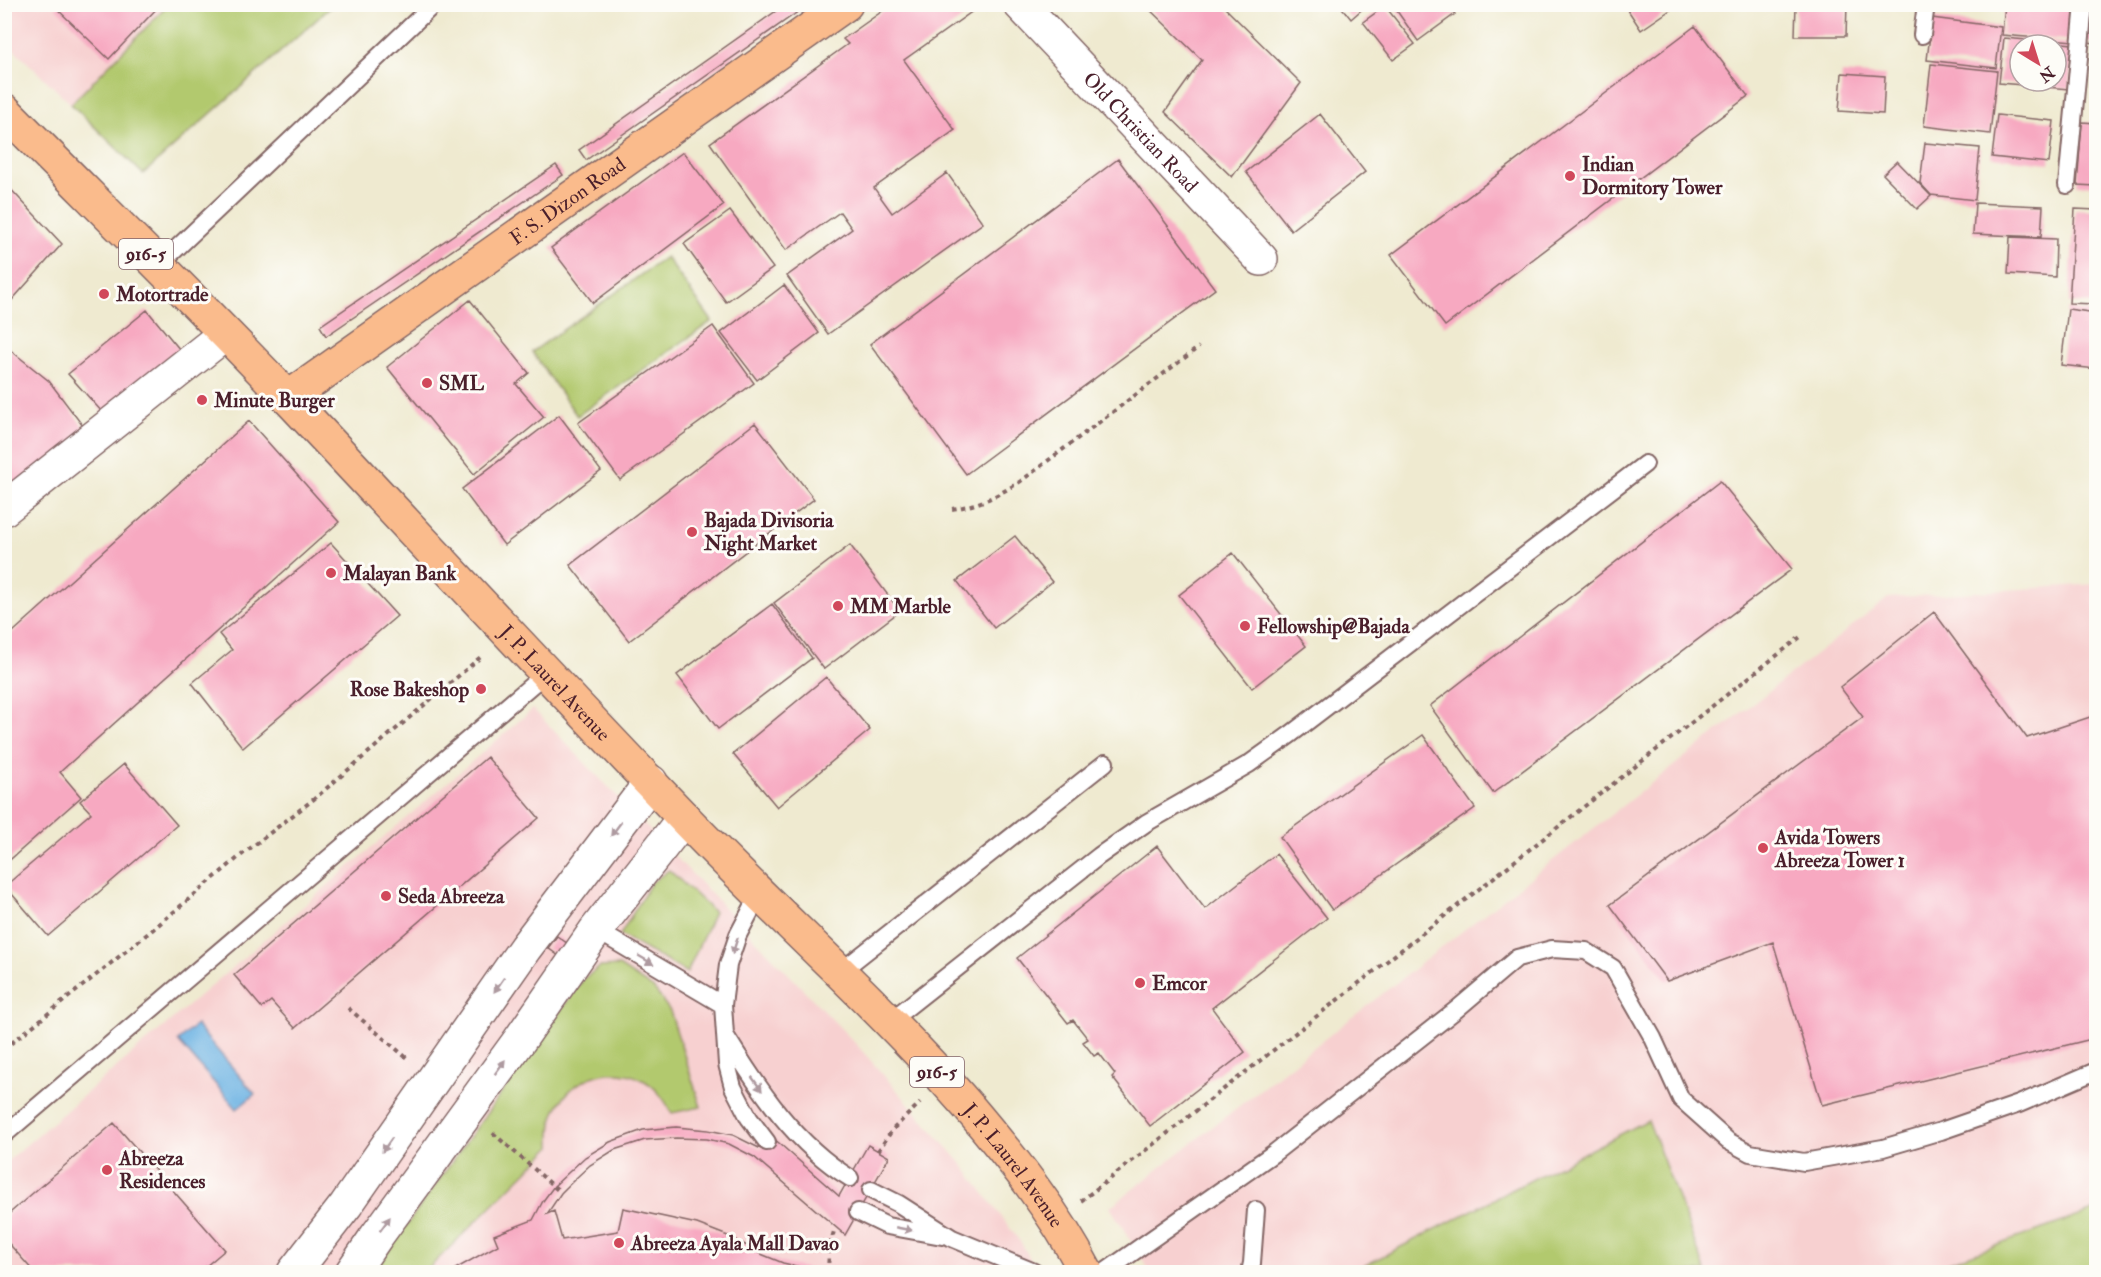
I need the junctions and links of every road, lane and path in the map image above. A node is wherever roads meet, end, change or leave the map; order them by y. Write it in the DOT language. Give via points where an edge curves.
graph roads {
  1 [pos="434,4"];
  2 [pos="846,4"];
  3 [pos="1020,4"];
  4 [pos="1926,4"];
  5 [pos="2084,4"];
  6 [pos="1922,36"];
  7 [pos="4,110"];
  8 [pos="2067,185"];
  9 [pos="1261,259"];
  10 [pos="158,266"];
  11 [pos="225,334"];
  12 [pos="1199,346"];
  13 [pos="288,398"];
  14 [pos="1645,464"];
  15 [pos="4,509"];
  16 [pos="952,509"];
  17 [pos="508,634"];
  18 [pos="1803,635"];
  19 [pos="546,673"];
  20 [pos="1104,763"];
  21 [pos="651,782"];
  22 [pos="684,818"];
  23 [pos="760,893"];
  24 [pos="596,930"];
  25 [pos="840,972"];
  26 [pos="723,1005"];
  27 [pos="348,1008"];
  28 [pos="890,1021"];
  29 [pos="724,1035"];
  30 [pos="4,1049"];
  31 [pos="2097,1071"];
  32 [pos="433,1080"];
  33 [pos="945,1081"];
  34 [pos="4,1135"];
  35 [pos="767,1142"];
  36 [pos="878,1151"];
  37 [pos="850,1178"];
  38 [pos="871,1190"];
  39 [pos="1256,1210"];
  40 [pos="858,1212"];
  41 [pos="1057,1220"];
  42 [pos="835,1228"];
  43 [pos="952,1238"];
  44 [pos="985,1252"];
  45 [pos="294,1272"];
  46 [pos="352,1272"];
  47 [pos="828,1272"];
  48 [pos="1008,1272"];
  49 [pos="1034,1272"];
  50 [pos="1086,1272"];
  51 [pos="1105,1272"];
  52 [pos="1250,1272"];
  1 -- 10 [label="lane"];
  2 -- 13 [label="main road, F. S. Dizon Road"];
  3 -- 9 [label="street, Old Christian Road"];
  4 -- 6 [label="lane"];
  5 -- 8 [label="lane"];
  7 -- 10 [label="main road, J. P. Laurel Avenue / 916-5"];
  10 -- 11 [label="main road, J. P. Laurel Avenue / 916-5"];
  11 -- 13 [label="main road, J. P. Laurel Avenue / 916-5"];
  11 -- 15 [label="street"];
  12 -- 16 [label="path" via="1021,482 975,505"];
  13 -- 17 [label="main road, J. P. Laurel Avenue / 916-5"];
  14 -- 28 [label="lane" via="1283,740 1099,856"];
  17 -- 19 [label="main road, J. P. Laurel Avenue / 916-5"];
  17 -- 30 [label="path" via="314,799"];
  18 -- 41 [label="path"];
  19 -- 21 [label="main road, J. P. Laurel Avenue / 916-5"];
  19 -- 34 [label="lane"];
  20 -- 25 [label="lane"];
  21 -- 22 [label="main road, J. P. Laurel Avenue / 916-5"];
  21 -- 32 [label="street, one-way" via="525,948"];
  22 -- 23 [label="main road, J. P. Laurel Avenue / 916-5"];
  22 -- 24 [label="street"];
  23 -- 25 [label="main road, J. P. Laurel Avenue / 916-5"];
  23 -- 26 [label="lane, one-way" via="728,965"];
  24 -- 26 [label="lane, one-way"];
  46 -- 24 [label="street, one-way"];
  25 -- 28 [label="main road, J. P. Laurel Avenue / 916-5"];
  26 -- 29 [label="lane"];
  27 -- 32 [label="path"];
  28 -- 33 [label="main road, J. P. Laurel Avenue / 916-5"];
  29 -- 35 [label="lane" via="733,1087"];
  29 -- 37 [label="lane, one-way" via="798,1137"];
  31 -- 51 [label="lane" via="2019,1104 1883,1149 1804,1162 1750,1153 1728,1141 1681,1099 1653,1038 1613,968 1586,951 1552,949 1517,958 1274,1153"];
  32 -- 45 [label="street, one-way"];
  33 -- 36 [label="path" via="898,1123"];
  33 -- 41 [label="main road, J. P. Laurel Avenue / 916-5" via="1014,1161"];
  38 -- 43 [label="lane"];
  39 -- 52 [label="lane"];
  40 -- 43 [label="lane, one-way" via="887,1226"];
  41 -- 50 [label="main road, J. P. Laurel Avenue / 916-5"];
  42 -- 47 [label="path"];
  43 -- 44 [label="lane"];
  44 -- 48 [label="lane"];
  44 -- 49 [label="lane"];
}
